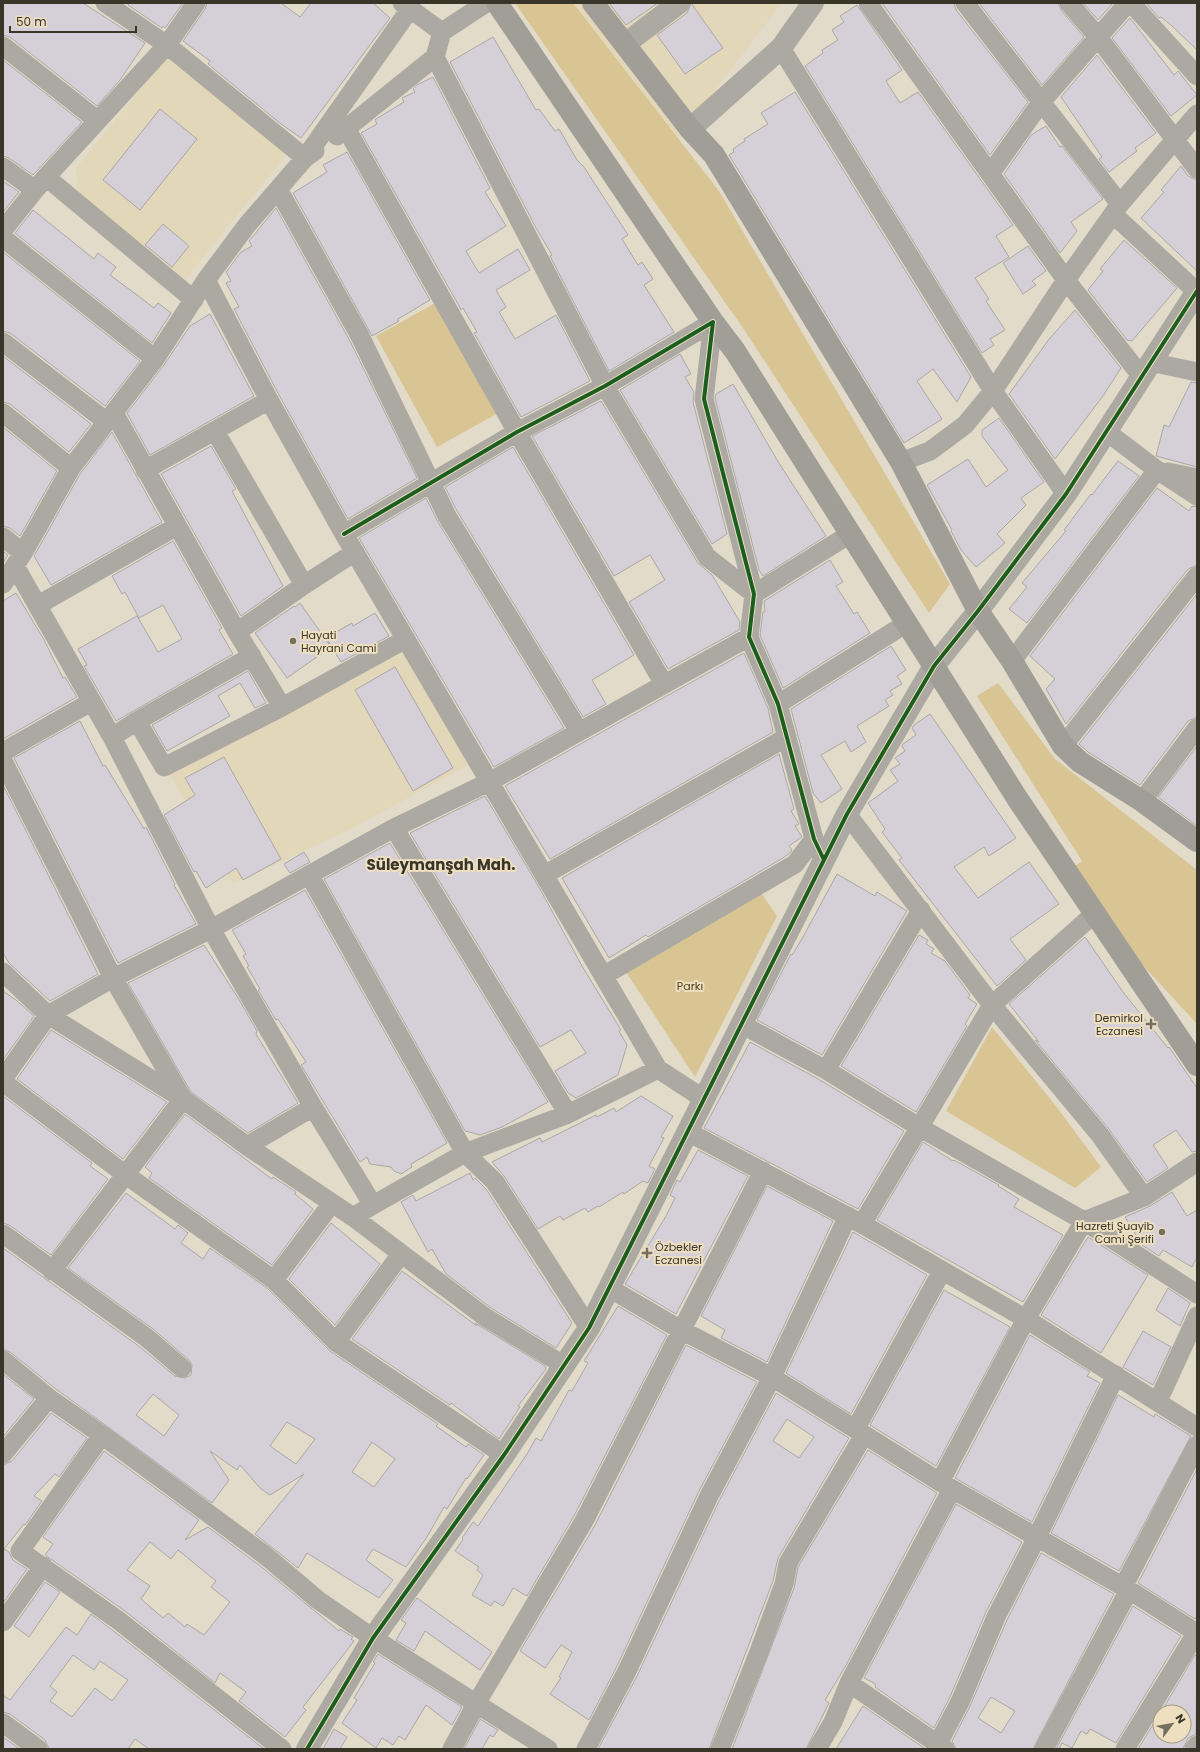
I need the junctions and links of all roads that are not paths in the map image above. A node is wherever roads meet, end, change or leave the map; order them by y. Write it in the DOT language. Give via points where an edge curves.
graph roads {
  1 [pos="105,3"];
  2 [pos="196,3"];
  3 [pos="486,3"];
  4 [pos="498,3"];
  5 [pos="593,3"];
  6 [pos="679,3"];
  7 [pos="813,3"];
  8 [pos="868,3"];
  9 [pos="965,3"];
  10 [pos="1069,3"];
  11 [pos="1128,3"];
  12 [pos="1131,3"];
  13 [pos="406,6"];
  14 [pos="442,32"];
  15 [pos="1098,37"];
  16 [pos="625,44"];
  17 [pos="167,45"];
  18 [pos="3,46"];
  19 [pos="781,48"];
  20 [pos="435,57"];
  21 [pos="1197,76"];
  22 [pos="1042,101"];
  23 [pos="1197,114"];
  24 [pos="97,120"];
  25 [pos="690,129"];
  26 [pos="347,130"];
  27 [pos="1175,140"];
  28 [pos="305,158"];
  29 [pos="3,166"];
  30 [pos="1197,170"];
  31 [pos="990,174"];
  32 [pos="40,184"];
  33 [pos="278,189"];
  34 [pos="1117,210"];
  35 [pos="3,230"];
  36 [pos="3,238"];
  37 [pos="206,280"];
  38 [pos="1066,280"];
  39 [pos="1197,292"];
  40 [pos="194,300"];
  41 [pos="713,322"];
  42 [pos="3,342"];
  43 [pos="155,359"];
  44 [pos="1146,370"];
  45 [pos="1197,372"];
  46 [pos="605,386"];
  47 [pos="993,391"];
  48 [pos="269,400"];
  49 [pos="3,413"];
  50 [pos="110,417"];
  51 [pos="215,430"];
  52 [pos="517,432"];
  53 [pos="1107,432"];
  54 [pos="901,462"];
  55 [pos="71,468"];
  56 [pos="145,470"];
  57 [pos="1157,470"];
  58 [pos="1197,478"];
  59 [pos="432,484"];
  60 [pos="1066,494"];
  61 [pos="1197,496"];
  62 [pos="177,526"];
  63 [pos="344,534"];
  64 [pos="850,534"];
  65 [pos="3,537"];
  66 [pos="355,552"];
  67 [pos="19,560"];
  68 [pos="1197,576"];
  69 [pos="3,584"];
  70 [pos="304,585"];
  71 [pos="754,594"];
  72 [pos="38,605"];
  73 [pos="978,611"];
  74 [pos="907,623"];
  75 [pos="237,632"];
  76 [pos="749,637"];
  77 [pos="406,639"];
  78 [pos="252,656"];
  79 [pos="1012,661"];
  80 [pos="934,666"];
  81 [pos="664,684"];
  82 [pos="91,702"];
  83 [pos="778,704"];
  84 [pos="282,707"];
  85 [pos="137,721"];
  86 [pos="1197,728"];
  87 [pos="579,731"];
  88 [pos="112,737"];
  89 [pos="787,737"];
  90 [pos="1063,746"];
  91 [pos="3,752"];
  92 [pos="3,761"];
  93 [pos="489,782"];
  94 [pos="1142,801"];
  95 [pos="847,814"];
  96 [pos="394,828"];
  97 [pos="814,839"];
  98 [pos="1197,841"];
  99 [pos="824,860"];
  100 [pos="544,875"];
  101 [pos="310,876"];
  102 [pos="921,910"];
  103 [pos="1094,914"];
  104 [pos="211,929"];
  105 [pos="3,972"];
  106 [pos="602,976"];
  107 [pos="112,978"];
  108 [pos="992,1005"];
  109 [pos="48,1015"];
  110 [pos="741,1024"];
  111 [pos="1197,1065"];
  112 [pos="658,1069"];
  113 [pos="826,1070"];
  114 [pos="3,1079"];
  115 [pos="3,1082"];
  116 [pos="183,1099"];
  117 [pos="704,1099"];
  118 [pos="313,1107"];
  119 [pos="568,1114"];
  120 [pos="919,1127"];
  121 [pos="688,1132"];
  122 [pos="247,1146"];
  123 [pos="465,1153"];
  124 [pos="1197,1162"];
  125 [pos="763,1171"];
  126 [pos="126,1175"];
  127 [pos="1144,1197"];
  128 [pos="332,1203"];
  129 [pos="373,1205"];
  130 [pos="353,1218"];
  131 [pos="855,1220"];
  132 [pos="1084,1222"];
  133 [pos="3,1234"];
  134 [pos="401,1254"];
  135 [pos="52,1271"];
  136 [pos="942,1271"];
  137 [pos="274,1280"];
  138 [pos="609,1288"];
  139 [pos="1197,1294"];
  140 [pos="1197,1316"];
  141 [pos="1026,1319"];
  142 [pos="589,1328"];
  143 [pos="681,1330"];
  144 [pos="336,1342"];
  145 [pos="3,1360"];
  146 [pos="565,1366"];
  147 [pos="182,1368"];
  148 [pos="1116,1375"];
  149 [pos="772,1377"];
  150 [pos="49,1398"];
  151 [pos="1158,1401"];
  152 [pos="1195,1420"];
  153 [pos="860,1431"];
  154 [pos="102,1435"];
  155 [pos="1197,1444"];
  156 [pos="3,1454"];
  157 [pos="504,1456"];
  158 [pos="946,1485"];
  159 [pos="1037,1537"];
  160 [pos="43,1566"];
  161 [pos="1126,1588"];
  162 [pos="3,1622"];
  163 [pos="1197,1633"];
  164 [pos="373,1638"];
  165 [pos="849,1683"];
  166 [pos="476,1704"];
  167 [pos="3,1723"];
  168 [pos="1197,1745"];
  169 [pos="939,1747"];
  170 [pos="38,1749"];
  171 [pos="282,1749"];
  172 [pos="307,1749"];
  173 [pos="452,1749"];
  174 [pos="548,1749"];
  175 [pos="586,1749"];
  176 [pos="720,1749"];
  177 [pos="816,1749"];
  178 [pos="1044,1749"];
  179 [pos="1125,1749"];
  180 [pos="1194,1749"];
  1 -- 17 [label="street"];
  2 -- 17 [label="street"];
  3 -- 14 [label="street"];
  4 -- 41 [label="main road"];
  5 -- 16 [label="main road"];
  6 -- 16 [label="street"];
  7 -- 19 [label="street"];
  8 -- 31 [label="street"];
  9 -- 22 [label="street"];
  10 -- 15 [label="street"];
  11 -- 15 [label="street"];
  12 -- 21 [label="street"];
  13 -- 14 [label="street"];
  13 -- 28 [label="street"];
  14 -- 20 [label="street"];
  15 -- 22 [label="street"];
  15 -- 27 [label="street"];
  16 -- 25 [label="main road"];
  17 -- 24 [label="street"];
  17 -- 28 [label="street"];
  18 -- 24 [label="street"];
  19 -- 25 [label="street"];
  19 -- 47 [label="street"];
  20 -- 26 [label="street"];
  20 -- 46 [label="street"];
  22 -- 31 [label="street"];
  22 -- 34 [label="street"];
  23 -- 27 [label="street"];
  24 -- 32 [label="street"];
  25 -- 54 [label="main road" via="714,155"];
  26 -- 28 [label="street"];
  26 -- 52 [label="street"];
  27 -- 30 [label="street"];
  27 -- 34 [label="street"];
  28 -- 33 [label="street"];
  29 -- 32 [label="street"];
  31 -- 38 [label="street"];
  32 -- 35 [label="street"];
  32 -- 40 [label="street"];
  33 -- 37 [label="street"];
  33 -- 59 [label="street" via="360,336"];
  34 -- 38 [label="street"];
  34 -- 39 [label="street"];
  36 -- 43 [label="street"];
  37 -- 40 [label="street"];
  37 -- 48 [label="street"];
  38 -- 44 [label="street"];
  38 -- 47 [label="street"];
  39 -- 44 [label="street"];
  40 -- 43 [label="street"];
  41 -- 46 [label="street"];
  41 -- 64 [label="main road" via="735,351"];
  41 -- 71 [label="street" via="704,399"];
  42 -- 50 [label="street"];
  43 -- 50 [label="street"];
  44 -- 45 [label="street"];
  44 -- 53 [label="street"];
  46 -- 52 [label="street"];
  46 -- 71 [label="street" via="707,557"];
  47 -- 54 [label="street" via="966,425 930,451"];
  47 -- 60 [label="street"];
  48 -- 51 [label="street"];
  48 -- 63 [label="street"];
  49 -- 55 [label="street"];
  50 -- 55 [label="street"];
  50 -- 56 [label="street"];
  51 -- 56 [label="street"];
  51 -- 70 [label="street"];
  52 -- 59 [label="street"];
  52 -- 81 [label="street"];
  53 -- 57 [label="street"];
  53 -- 60 [label="street"];
  54 -- 73 [label="main road"];
  55 -- 67 [label="street"];
  56 -- 62 [label="street"];
  57 -- 58 [label="street"];
  57 -- 61 [label="street"];
  57 -- 79 [label="street"];
  59 -- 63 [label="street"];
  59 -- 87 [label="street" via="447,516"];
  60 -- 73 [label="street"];
  62 -- 72 [label="street"];
  62 -- 75 [label="street"];
  63 -- 66 [label="street"];
  64 -- 71 [label="street"];
  64 -- 74 [label="main road"];
  65 -- 67 [label="street"];
  66 -- 70 [label="street"];
  66 -- 77 [label="street"];
  67 -- 69 [label="street"];
  67 -- 72 [label="street"];
  68 -- 90 [label="street"];
  70 -- 75 [label="street"];
  71 -- 76 [label="street"];
  72 -- 82 [label="street"];
  73 -- 79 [label="main road"];
  73 -- 80 [label="street"];
  74 -- 80 [label="main road"];
  74 -- 83 [label="street"];
  75 -- 78 [label="street"];
  76 -- 81 [label="street"];
  76 -- 83 [label="street"];
  77 -- 84 [label="street"];
  77 -- 93 [label="street"];
  78 -- 84 [label="street"];
  78 -- 85 [label="street"];
  79 -- 90 [label="main road"];
  80 -- 95 [label="street"];
  80 -- 103 [label="main road"];
  81 -- 87 [label="street"];
  82 -- 88 [label="street"];
  82 -- 91 [label="street"];
  83 -- 89 [label="street"];
  84 -- 85 [label="street" via="164,766"];
  85 -- 88 [label="street"];
  86 -- 94 [label="street"];
  87 -- 93 [label="street"];
  88 -- 104 [label="street"];
  89 -- 97 [label="street"];
  89 -- 100 [label="street"];
  90 -- 94 [label="main road" via="1080,762"];
  92 -- 107 [label="street"];
  93 -- 96 [label="street"];
  93 -- 100 [label="street"];
  94 -- 98 [label="main road"];
  95 -- 99 [label="street"];
  95 -- 102 [label="street"];
  96 -- 101 [label="street"];
  96 -- 119 [label="street"];
  97 -- 99 [label="street"];
  97 -- 106 [label="street" via="795,864"];
  99 -- 110 [label="street"];
  100 -- 106 [label="street"];
  101 -- 104 [label="street"];
  101 -- 123 [label="street"];
  102 -- 108 [label="street"];
  102 -- 113 [label="street"];
  103 -- 108 [label="street"];
  103 -- 111 [label="main road"];
  104 -- 107 [label="street"];
  104 -- 118 [label="street"];
  105 -- 109 [label="street"];
  106 -- 112 [label="street"];
  107 -- 109 [label="street"];
  107 -- 116 [label="street"];
  108 -- 120 [label="street"];
  108 -- 127 [label="street" via="1100,1135"];
  109 -- 114 [label="street"];
  109 -- 116 [label="street"];
  110 -- 113 [label="street"];
  110 -- 117 [label="street"];
  112 -- 117 [label="street"];
  112 -- 119 [label="street"];
  113 -- 120 [label="street"];
  115 -- 126 [label="street"];
  116 -- 122 [label="street"];
  116 -- 126 [label="street"];
  117 -- 121 [label="street"];
  118 -- 122 [label="street"];
  118 -- 129 [label="street"];
  119 -- 123 [label="street"];
  120 -- 131 [label="street"];
  120 -- 132 [label="street"];
  121 -- 125 [label="street"];
  121 -- 138 [label="street"];
  122 -- 128 [label="street"];
  123 -- 129 [label="street"];
  123 -- 142 [label="street" via="495,1182"];
  124 -- 127 [label="street"];
  125 -- 131 [label="street"];
  125 -- 143 [label="street"];
  126 -- 135 [label="street"];
  126 -- 137 [label="street"];
  127 -- 132 [label="street"];
  128 -- 130 [label="street"];
  128 -- 137 [label="street"];
  129 -- 130 [label="street"];
  130 -- 134 [label="street"];
  131 -- 136 [label="street"];
  131 -- 149 [label="street"];
  132 -- 139 [label="street"];
  132 -- 141 [label="street"];
  133 -- 135 [label="street"];
  134 -- 144 [label="street"];
  134 -- 146 [label="street" via="485,1317"];
  135 -- 147 [label="street" via="146,1338"];
  136 -- 141 [label="street"];
  136 -- 153 [label="street"];
  137 -- 144 [label="street"];
  138 -- 142 [label="street"];
  138 -- 143 [label="street"];
  140 -- 151 [label="street"];
  141 -- 148 [label="street"];
  141 -- 158 [label="street"];
  142 -- 146 [label="street"];
  143 -- 149 [label="street"];
  143 -- 166 [label="street" via="584,1521"];
  144 -- 157 [label="street"];
  145 -- 150 [label="street"];
  146 -- 157 [label="street"];
  148 -- 151 [label="street"];
  148 -- 159 [label="street"];
  149 -- 153 [label="street"];
  149 -- 175 [label="street" via="710,1496 627,1671"];
  150 -- 154 [label="street"];
  150 -- 156 [label="street"];
  151 -- 152 [label="street"];
  153 -- 158 [label="street"];
  153 -- 176 [label="street" via="788,1563 784,1584"];
  154 -- 160 [label="street" via="20,1551"];
  154 -- 164 [label="street" via="266,1556 318,1600"];
  155 -- 161 [label="street"];
  157 -- 164 [label="street"];
  158 -- 159 [label="street"];
  158 -- 165 [label="street"];
  159 -- 161 [label="street"];
  159 -- 169 [label="street" via="996,1617"];
  160 -- 162 [label="street"];
  160 -- 171 [label="street" via="118,1620"];
  161 -- 163 [label="street"];
  161 -- 178 [label="street"];
  163 -- 179 [label="street"];
  164 -- 166 [label="street"];
  164 -- 172 [label="street"];
  165 -- 169 [label="street"];
  165 -- 177 [label="street" via="833,1722"];
  166 -- 173 [label="street"];
  166 -- 174 [label="street"];
  167 -- 170 [label="street"];
  168 -- 180 [label="street"];
}
